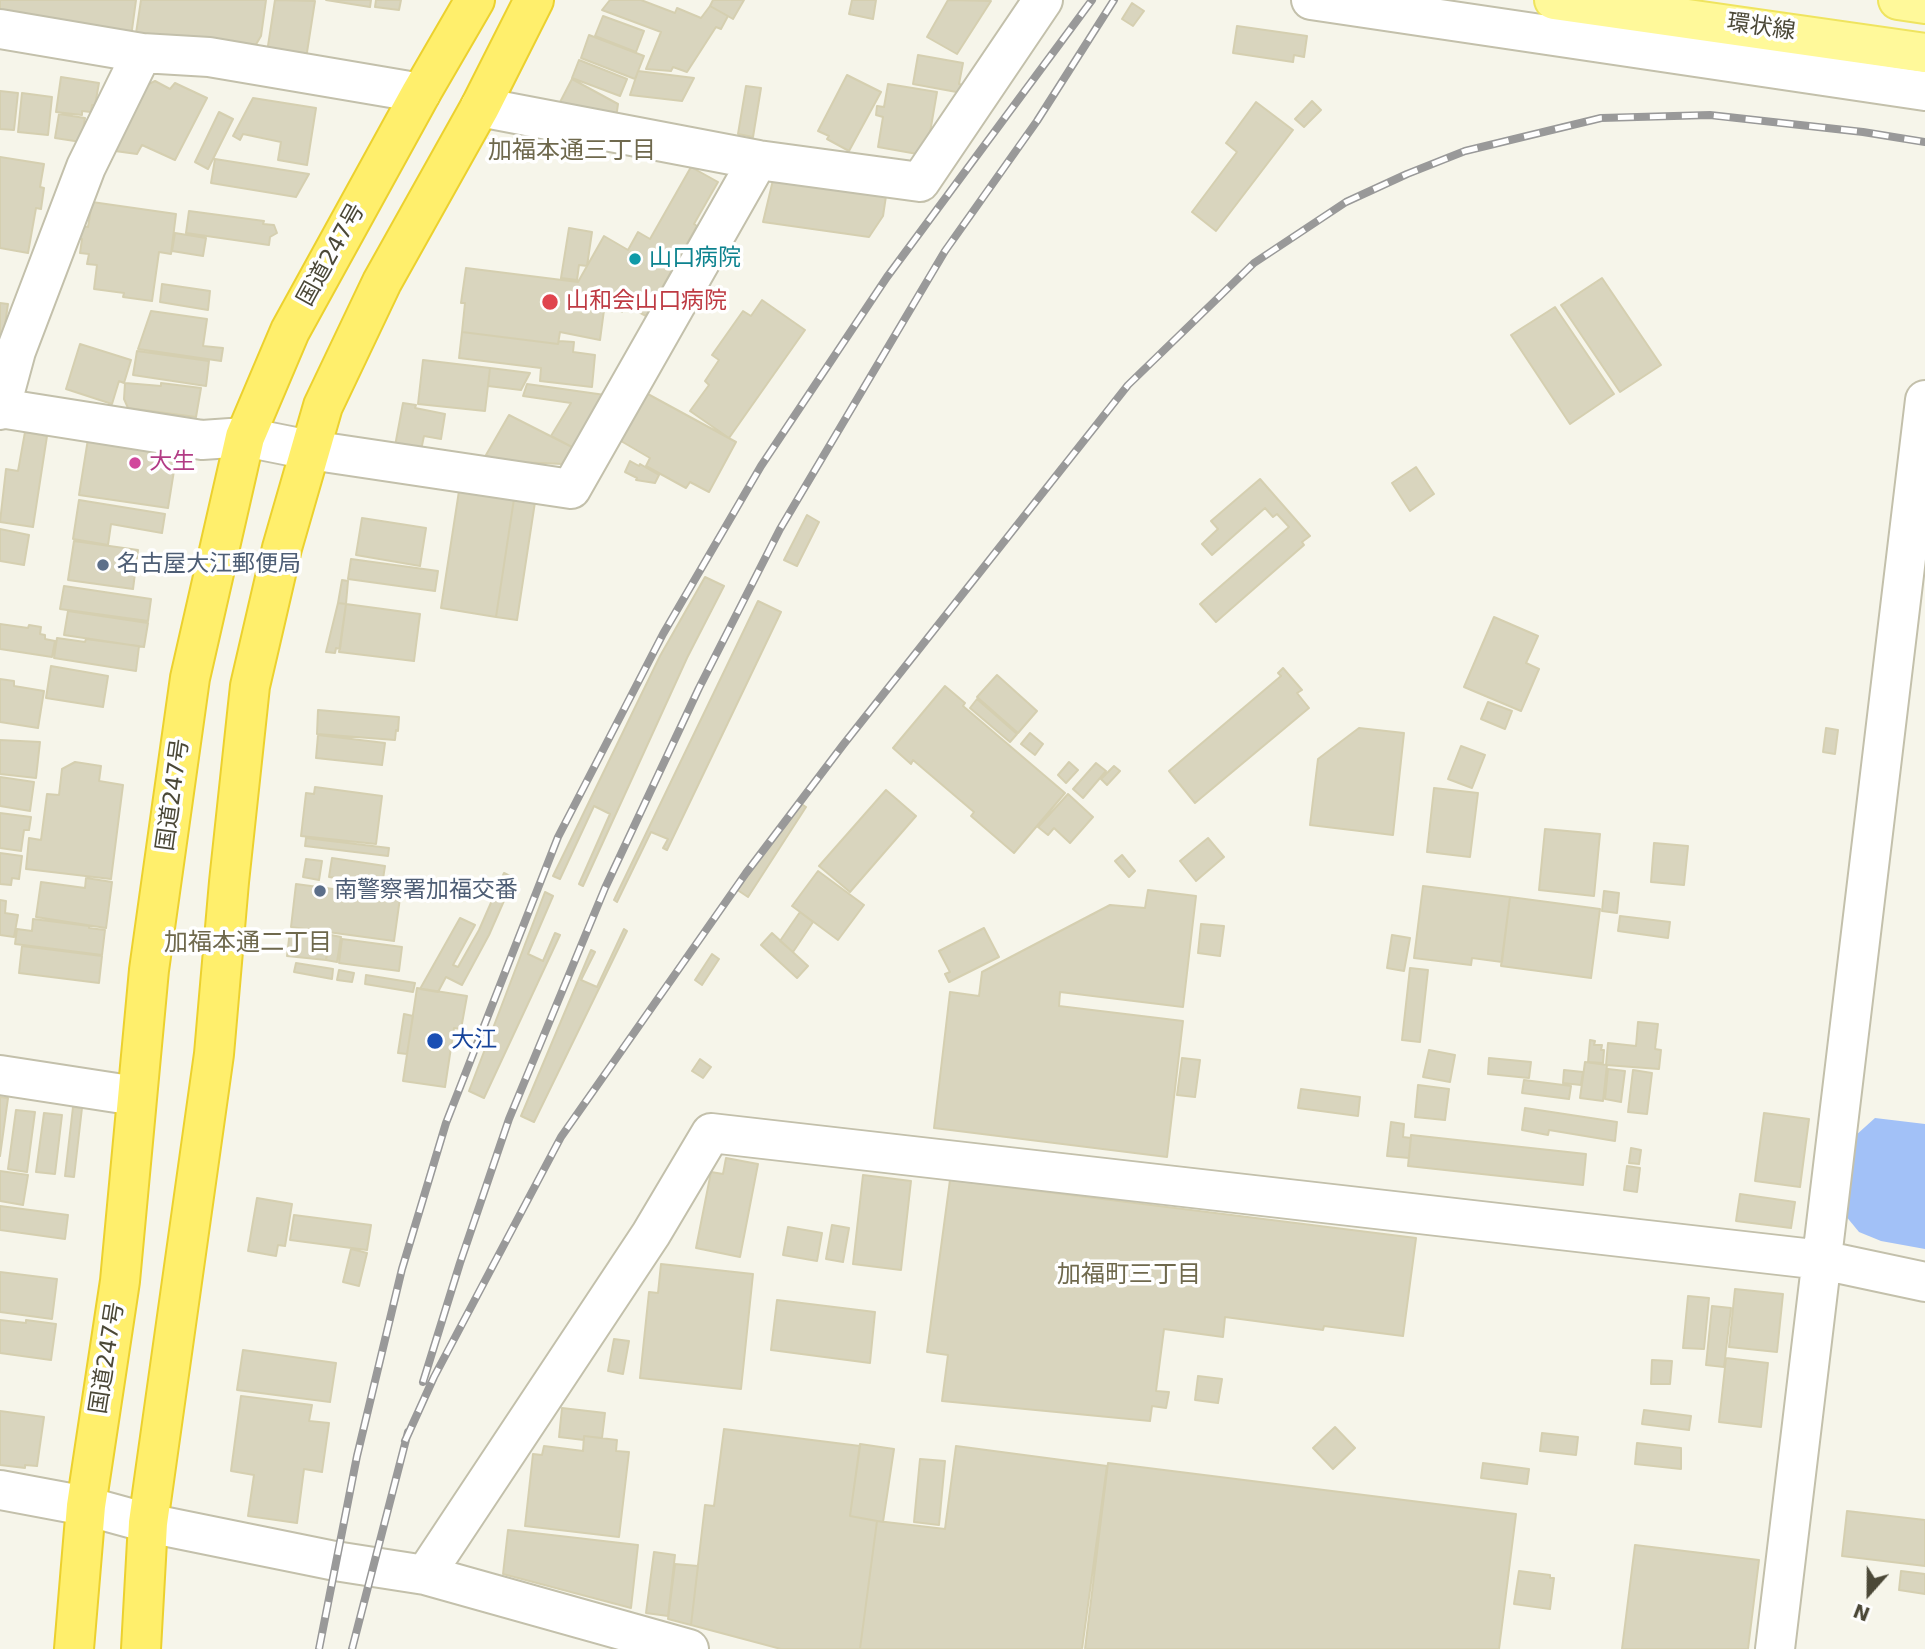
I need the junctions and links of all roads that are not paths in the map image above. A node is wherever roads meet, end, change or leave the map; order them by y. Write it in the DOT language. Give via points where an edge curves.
graph roads {
  1 [pos="475,0"];
  2 [pos="534,0"];
  3 [pos="1042,0"];
  4 [pos="1554,0"];
  5 [pos="1898,0"];
  6 [pos="1331,2"];
  7 [pos="1925,4"];
  8 [pos="0,29"];
  9 [pos="1925,52"];
  10 [pos="142,53"];
  11 [pos="1925,90"];
  12 [pos="421,93"];
  13 [pos="480,107"];
  14 [pos="758,160"];
  15 [pos="1925,400"];
  16 [pos="0,409"];
  17 [pos="245,437"];
  18 [pos="310,450"];
  19 [pos="1920,490"];
  20 [pos="0,1075"];
  21 [pos="136,1096"];
  22 [pos="1822,1260"];
  23 [pos="1925,1282"];
  24 [pos="0,1490"];
  25 [pos="86,1506"];
  26 [pos="148,1523"];
  27 [pos="425,1576"];
  28 [pos="74,1649"];
  29 [pos="141,1649"];
  30 [pos="689,1649"];
  31 [pos="1774,1649"];
  1 -- 12 [label="highway, 国道247号"];
  2 -- 13 [label="highway"];
  3 -- 14 [label="street" via="920,182"];
  4 -- 9 [label="main road, 環状線"];
  5 -- 7 [label="main road"];
  6 -- 11 [label="street"];
  8 -- 10 [label="street"];
  10 -- 12 [label="street" via="209,57"];
  10 -- 16 [label="street" via="86,167 16,351"];
  12 -- 17 [label="highway, 国道247号" via="290,331"];
  13 -- 14 [label="street"];
  13 -- 18 [label="highway" via="383,282 323,406"];
  14 -- 18 [label="street" via="571,489"];
  15 -- 19 [label="street"];
  16 -- 17 [label="street" via="202,440"];
  17 -- 18 [label="street"];
  17 -- 21 [label="highway, 国道247号" via="190,678"];
  18 -- 26 [label="highway" via="250,686 215,1054"];
  19 -- 22 [label="street"];
  20 -- 21 [label="street"];
  21 -- 25 [label="highway, 国道247号" via="120,1281"];
  22 -- 23 [label="street"];
  22 -- 27 [label="street" via="711,1133 651,1234"];
  22 -- 31 [label="street"];
  24 -- 25 [label="street"];
  25 -- 26 [label="street"];
  25 -- 28 [label="highway, 国道247号"];
  26 -- 27 [label="street"];
  26 -- 29 [label="highway"];
  27 -- 30 [label="street"];
}
